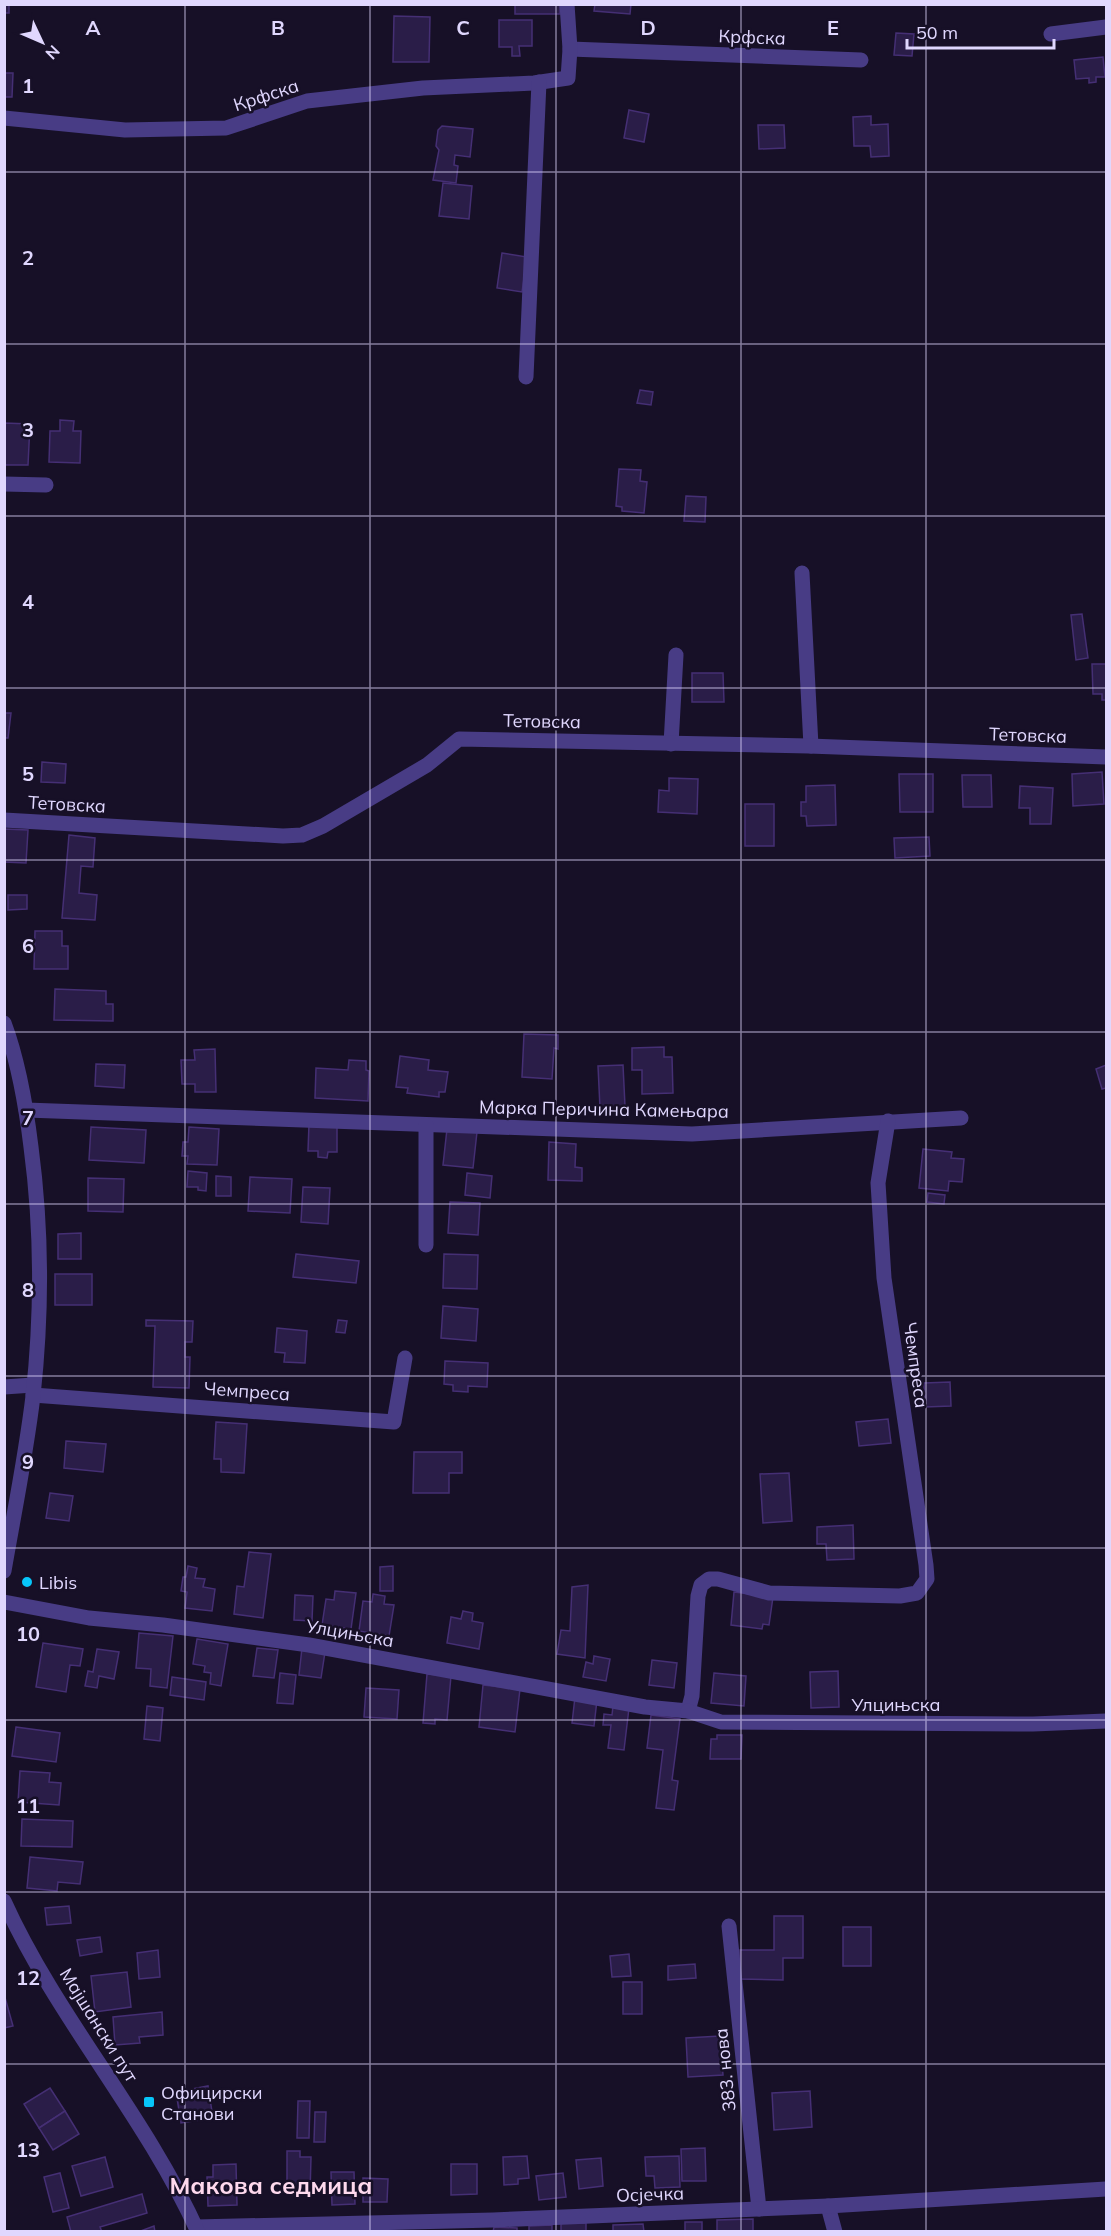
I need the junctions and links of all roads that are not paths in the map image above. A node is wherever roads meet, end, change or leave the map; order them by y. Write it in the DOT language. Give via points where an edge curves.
graph roads {
  1 [pos="567,4"];
  2 [pos="1107,27"];
  3 [pos="1051,33"];
  4 [pos="570,49"];
  5 [pos="861,60"];
  6 [pos="539,82"];
  7 [pos="4,118"];
  8 [pos="526,377"];
  9 [pos="4,484"];
  10 [pos="46,485"];
  11 [pos="801,573"];
  12 [pos="676,655"];
  13 [pos="671,744"];
  14 [pos="811,746"];
  15 [pos="1107,757"];
  16 [pos="4,820"];
  17 [pos="4,1023"];
  18 [pos="26,1110"];
  19 [pos="961,1118"];
  20 [pos="888,1122"];
  21 [pos="426,1125"];
  22 [pos="426,1245"];
  23 [pos="405,1358"];
  24 [pos="4,1387"];
  25 [pos="33,1390"];
  26 [pos="4,1571"];
  27 [pos="4,1602"];
  28 [pos="688,1711"];
  29 [pos="1107,1721"];
  30 [pos="4,1901"];
  31 [pos="729,1926"];
  32 [pos="1107,2189"];
  33 [pos="828,2206"];
  34 [pos="759,2209"];
  35 [pos="197,2229"];
  36 [pos="835,2232"];
  1 -- 4 [label="street, Крфска"];
  2 -- 3 [label="street"];
  4 -- 5 [label="street, Крфска"];
  4 -- 6 [label="street, Крфска" via="568,78"];
  6 -- 7 [label="street, Крфска" via="423,88 307,101 226,128 125,130"];
  6 -- 8 [label="street"];
  9 -- 10 [label="street"];
  11 -- 14 [label="street"];
  12 -- 13 [label="street"];
  13 -- 14 [label="street, Тетовска"];
  13 -- 16 [label="street, Тетовска" via="459,739 427,765 302,835"];
  14 -- 15 [label="street, Тетовска"];
  17 -- 18 [label="street"];
  18 -- 21 [label="street, Марка Перичина Камењара"];
  18 -- 25 [label="street" via="38,1197 40,1300"];
  19 -- 20 [label="street, Марка Перичина Камењара"];
  20 -- 21 [label="street, Марка Перичина Камењара" via="692,1134"];
  20 -- 28 [label="street, Чемпреса" via="878,1183 884,1278 927,1579 917,1593 900,1596 769,1593 709,1579 701,1585 698,1596"];
  21 -- 22 [label="street"];
  23 -- 25 [label="street, Чемпреса" via="394,1422"];
  24 -- 25 [label="street"];
  25 -- 26 [label="street"];
  27 -- 28 [label="street, Улцињска" via="89,1618 309,1645 645,1707"];
  28 -- 29 [label="street, Улцињска" via="721,1722"];
  30 -- 35 [label="street, Мајшански пут" via="32,1955 152,2147"];
  31 -- 34 [label="street, 383. нова"];
  32 -- 33 [label="street, Осјечка"];
  33 -- 34 [label="street, Осјечка"];
  33 -- 36 [label="street"];
  34 -- 35 [label="street, Осјечка"];
}
